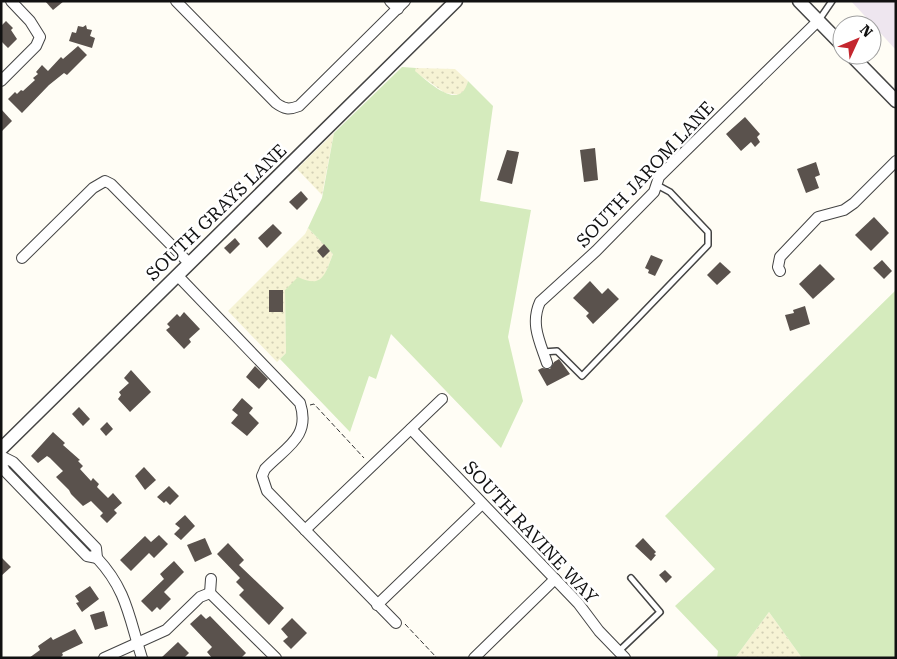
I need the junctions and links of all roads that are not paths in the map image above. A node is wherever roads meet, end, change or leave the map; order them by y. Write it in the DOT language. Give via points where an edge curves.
graph roads {
  1 [pos="11,1"];
  2 [pos="176,1"];
  3 [pos="456,1"];
  4 [pos="799,1"];
  5 [pos="832,1"];
  6 [pos="398,4"];
  7 [pos="818,21"];
  8 [pos="832,35"];
  9 [pos="861,65"];
  10 [pos="1,81"];
  11 [pos="896,101"];
  12 [pos="896,161"];
  13 [pos="657,184"];
  14 [pos="22,258"];
  15 [pos="189,263"];
  16 [pos="780,271"];
  17 [pos="177,275"];
  18 [pos="543,352"];
  19 [pos="547,363"];
  20 [pos="442,399"];
  21 [pos="411,429"];
  22 [pos="1,449"];
  23 [pos="1,456"];
  24 [pos="1,463"];
  25 [pos="482,504"];
  26 [pos="305,530"];
  27 [pos="97,558"];
  28 [pos="631,578"];
  29 [pos="211,579"];
  30 [pos="555,579"];
  31 [pos="210,593"];
  32 [pos="377,605"];
  33 [pos="396,623"];
  34 [pos="137,643"];
  35 [pos="622,654"];
  36 [pos="104,658"];
  37 [pos="142,658"];
  38 [pos="276,658"];
  39 [pos="474,658"];
  1 -- 10 [label="street" via="40,37 36,46"];
  2 -- 6 [label="street" via="276,103 292,109 299,106"];
  3 -- 15 [label="street, SOUTH GRAYS LANE"];
  4 -- 7 [label="street"];
  5 -- 7 [label="lane"];
  7 -- 8 [label="street"];
  7 -- 13 [label="street, SOUTH JAROM LANE" via="659,177"];
  9 -- 11 [label="street"];
  12 -- 16 [label="street" via="854,203 844,210 818,217 780,257"];
  13 -- 18 [label="street, SOUTH JAROM LANE" via="654,192 596,251 540,302 535,313 535,330"];
  13 -- 18 [label="lane" via="670,192 708,232 708,245 582,376 556,351"];
  14 -- 15 [label="street" via="104,181 111,184"];
  15 -- 17 [label="street, SOUTH GRAYS LANE"];
  17 -- 22 [label="street, SOUTH GRAYS LANE"];
  17 -- 26 [label="street" via="296,397 302,407 304,424 301,433 262,476 267,491"];
  18 -- 19 [label="street, SOUTH JAROM LANE"];
  20 -- 21 [label="street"];
  21 -- 25 [label="street, SOUTH RAVINE WAY"];
  21 -- 26 [label="street"];
  23 -- 27 [label="street" via="13,462 96,548"];
  24 -- 27 [label="street" via="87,556"];
  25 -- 30 [label="street, SOUTH RAVINE WAY"];
  25 -- 32 [label="street"];
  26 -- 32 [label="street"];
  27 -- 34 [label="street" via="123,594"];
  28 -- 35 [label="lane" via="660,612"];
  29 -- 31 [label="street"];
  30 -- 35 [label="street, SOUTH RAVINE WAY"];
  30 -- 39 [label="street"];
  31 -- 34 [label="street" via="200,596 166,630"];
  31 -- 38 [label="street"];
  32 -- 33 [label="street"];
  34 -- 36 [label="street"];
  34 -- 37 [label="street"];
}
